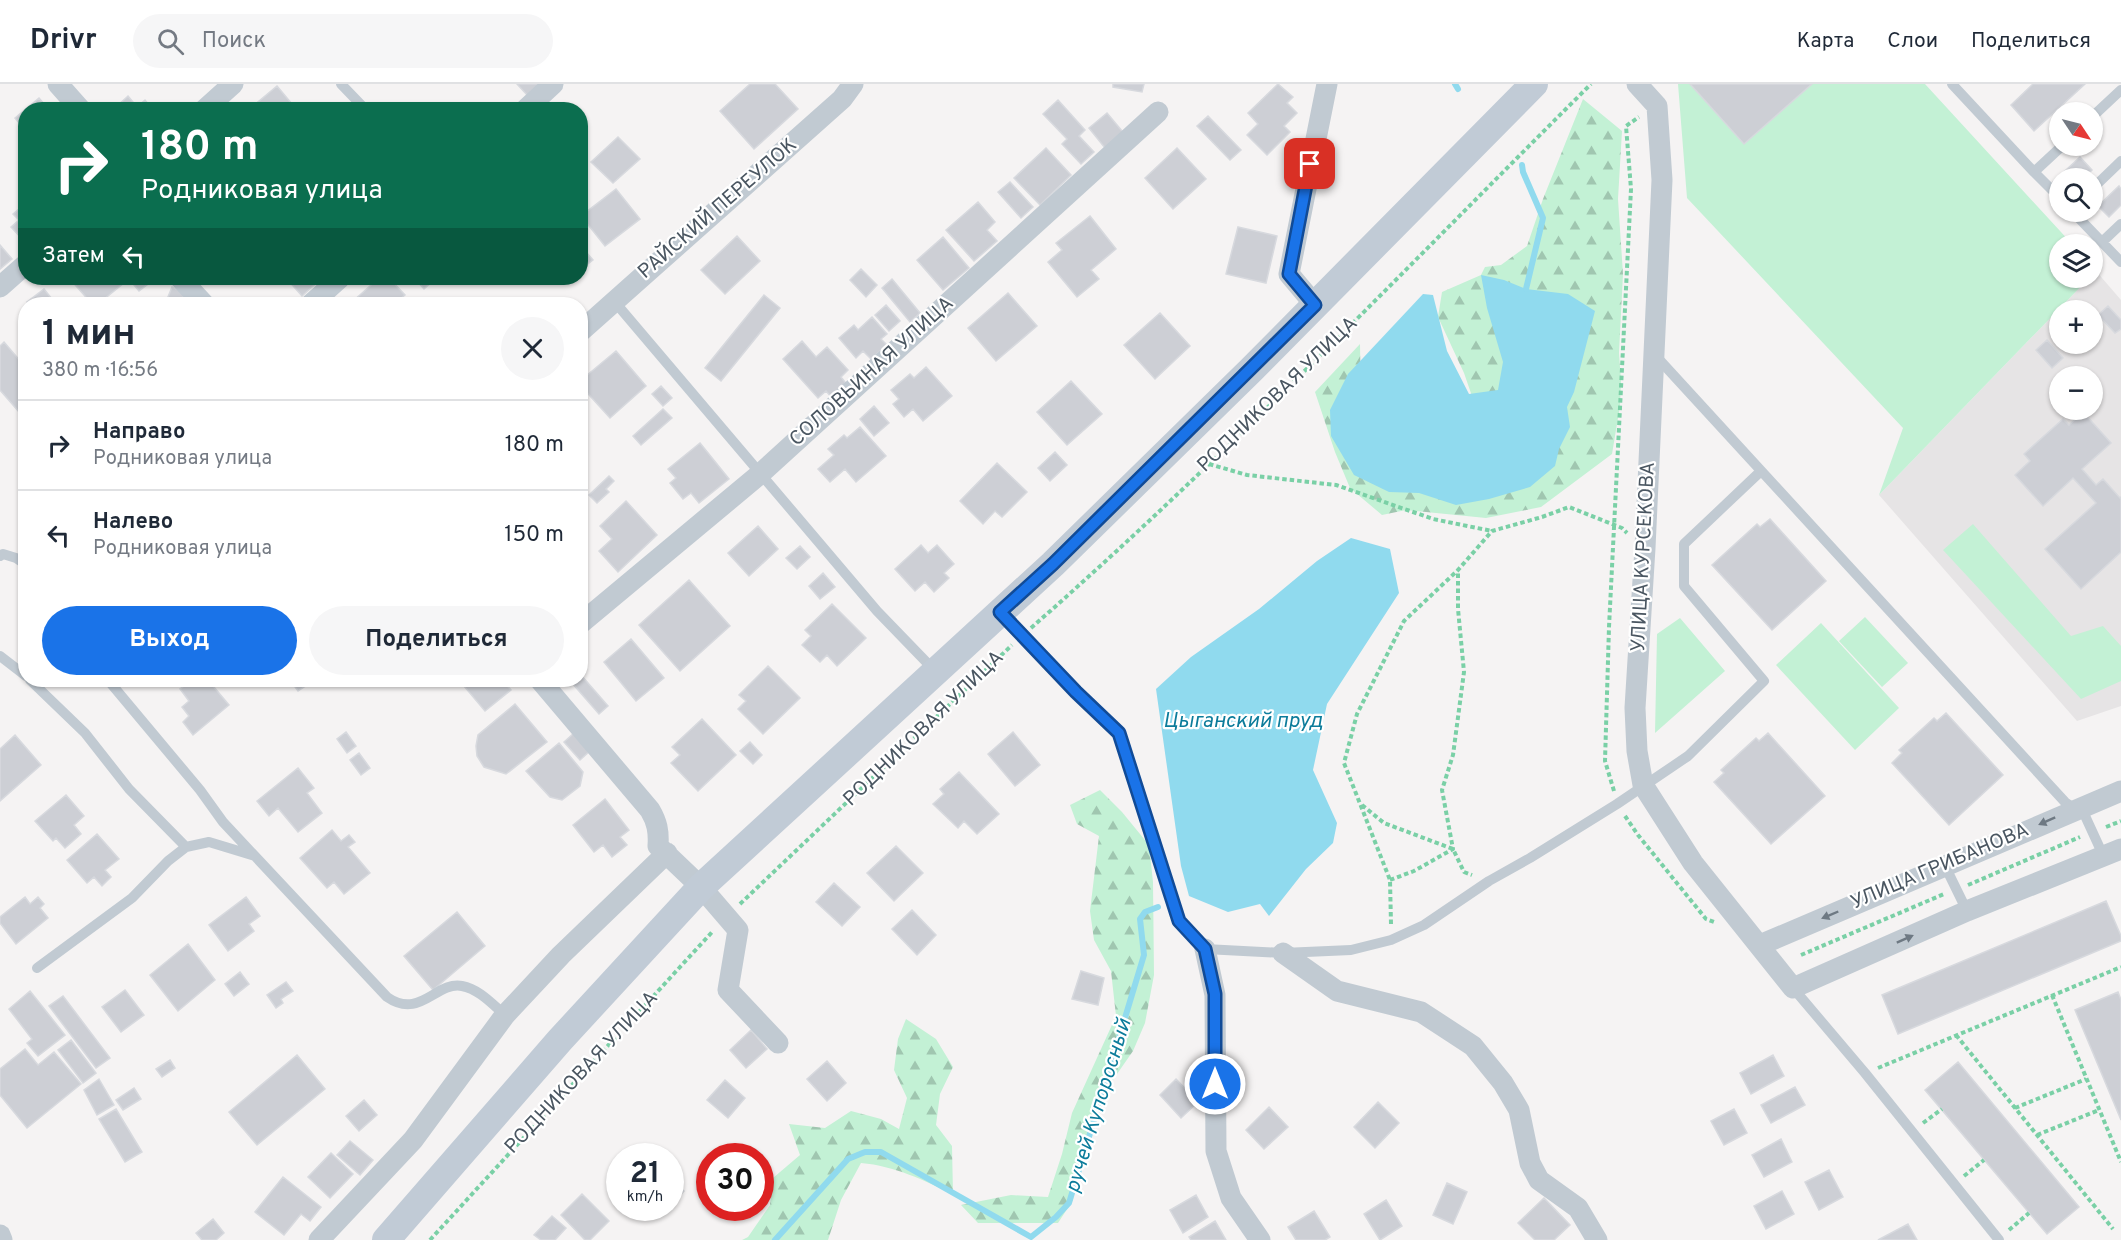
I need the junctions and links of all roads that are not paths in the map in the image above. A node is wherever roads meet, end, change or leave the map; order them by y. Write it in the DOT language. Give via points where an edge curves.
graph roads {
  1 [pos="58,84"];
  2 [pos="233,84"];
  3 [pos="341,84"];
  4 [pos="553,84"];
  5 [pos="853,84"];
  6 [pos="1327,84"];
  7 [pos="1534,84"];
  8 [pos="1637,84"];
  9 [pos="1952,84"];
  10 [pos="2121,90"];
  11 [pos="74,102"];
  12 [pos="213,102"];
  13 [pos="358,102"];
  14 [pos="534,102"];
  15 [pos="2103,107"];
  16 [pos="1158,112"];
  17 [pos="2051,156"];
  18 [pos="2121,161"];
  19 [pos="2034,172"];
  20 [pos="2103,178"];
  21 [pos="2049,187"];
  22 [pos="2083,222"];
  23 [pos="2121,224"];
  24 [pos="2094,234"];
  25 [pos="2103,241"];
  26 [pos="2103,243"];
  27 [pos="2121,262"];
  28 [pos="18,271"];
  29 [pos="186,285"];
  30 [pos="332,285"];
  31 [pos="0,286"];
  32 [pos="198,297"];
  33 [pos="319,297"];
  34 [pos="614,301"];
  35 [pos="1315,305"];
  36 [pos="588,325"];
  37 [pos="1654,354"];
  38 [pos="1761,471"];
  39 [pos="760,474"];
  40 [pos="0,556"];
  41 [pos="18,559"];
  42 [pos="1000,612"];
  43 [pos="588,617"];
  44 [pos="0,656"];
  45 [pos="18,670"];
  46 [pos="935,671"];
  47 [pos="37,687"];
  48 [pos="114,687"];
  49 [pos="546,687"];
  50 [pos="1643,785"];
  51 [pos="2121,791"];
  52 [pos="2078,808"];
  53 [pos="186,848"];
  54 [pos="2116,852"];
  55 [pos="667,853"];
  56 [pos="256,856"];
  57 [pos="1945,866"];
  58 [pos="701,887"];
  59 [pos="1968,911"];
  60 [pos="1760,945"];
  61 [pos="1205,949"];
  62 [pos="1283,953"];
  63 [pos="37,968"];
  64 [pos="1793,988"];
  65 [pos="505,1015"];
  66 [pos="778,1043"];
  67 [pos="0,1235"];
  68 [pos="1998,1239"];
  69 [pos="2,1240"];
  70 [pos="319,1240"];
  71 [pos="386,1240"];
  72 [pos="1260,1240"];
  73 [pos="1597,1240"];
  1 -- 11 [label="street"];
  2 -- 12 [label="street"];
  3 -- 13 [label="lane"];
  4 -- 14 [label="street"];
  5 -- 34 [label="street, РАЙСКИЙ ПЕРЕУЛОК" via="842,99"];
  6 -- 35 [label="street, РОДНИКОВАЯ УЛИЦА" via="1289,274"];
  7 -- 35 [label="main road, РОДНИКОВАЯ УЛИЦА"];
  8 -- 37 [label="street, УЛИЦА КУРСЕКОВА" via="1657,106 1660,133 1662,180"];
  9 -- 19 [label="lane"];
  10 -- 15 [label="lane"];
  16 -- 39 [label="street, СОЛОВЬИНАЯ УЛИЦА"];
  17 -- 19 [label="lane"];
  18 -- 20 [label="lane"];
  19 -- 21 [label="lane"];
  22 -- 24 [label="lane"];
  23 -- 25 [label="lane"];
  26 -- 27 [label="lane"];
  28 -- 31 [label="street"];
  29 -- 32 [label="street"];
  30 -- 33 [label="street"];
  34 -- 36 [label="street, РАЙСКИЙ ПЕРЕУЛОК"];
  34 -- 39 [label="lane"];
  35 -- 42 [label="main road, РОДНИКОВАЯ УЛИЦА"];
  37 -- 38 [label="lane"];
  37 -- 50 [label="street, УЛИЦА КУРСЕКОВА" via="1635,708"];
  38 -- 50 [label="lane" via="1684,544 1684,586 1764,681 1688,756"];
  38 -- 52 [label="lane" via="2057,793"];
  39 -- 43 [label="street, СОЛОВЬИНАЯ УЛИЦА"];
  39 -- 46 [label="lane" via="877,611"];
  40 -- 41 [label="lane"];
  42 -- 46 [label="main road, РОДНИКОВАЯ УЛИЦА"];
  42 -- 61 [label="lane" via="1119,733 1179,921"];
  44 -- 45 [label="lane"];
  46 -- 58 [label="main road, РОДНИКОВАЯ УЛИЦА"];
  47 -- 53 [label="lane" via="86,733 129,789"];
  48 -- 56 [label="lane" via="223,822"];
  49 -- 55 [label="street" via="650,810 657,821 658,846"];
  50 -- 60 [label="street, УЛИЦА КУРСЕКОВА" via="1693,863"];
  50 -- 62 [label="lane" via="1424,925 1391,940 1351,950"];
  51 -- 52 [label="street, УЛИЦА ГРИБАНОВА"];
  52 -- 54 [label="lane"];
  52 -- 57 [label="street, УЛИЦА ГРИБАНОВА, one-way"];
  53 -- 56 [label="lane" via="209,842"];
  53 -- 63 [label="lane" via="132,898"];
  54 -- 59 [label="street"];
  55 -- 58 [label="street"];
  55 -- 65 [label="street"];
  56 -- 65 [label="lane" via="387,997 413,1004 460,985 476,992"];
  57 -- 59 [label="lane"];
  57 -- 60 [label="street, УЛИЦА ГРИБАНОВА, one-way"];
  58 -- 66 [label="street" via="738,930 728,990"];
  58 -- 71 [label="main road, РОДНИКОВАЯ УЛИЦА" via="560,1040"];
  64 -- 59 [label="street, one-way"];
  60 -- 64 [label="street, УЛИЦА КУРСЕКОВА"];
  61 -- 62 [label="lane"];
  61 -- 72 [label="street" via="1215,994 1216,1151 1231,1198"];
  62 -- 73 [label="street" via="1337,991 1421,1012 1473,1046 1519,1110 1530,1163 1539,1180 1578,1208"];
  64 -- 68 [label="lane"];
  65 -- 70 [label="street" via="413,1140"];
  67 -- 69 [label="street"];
}
